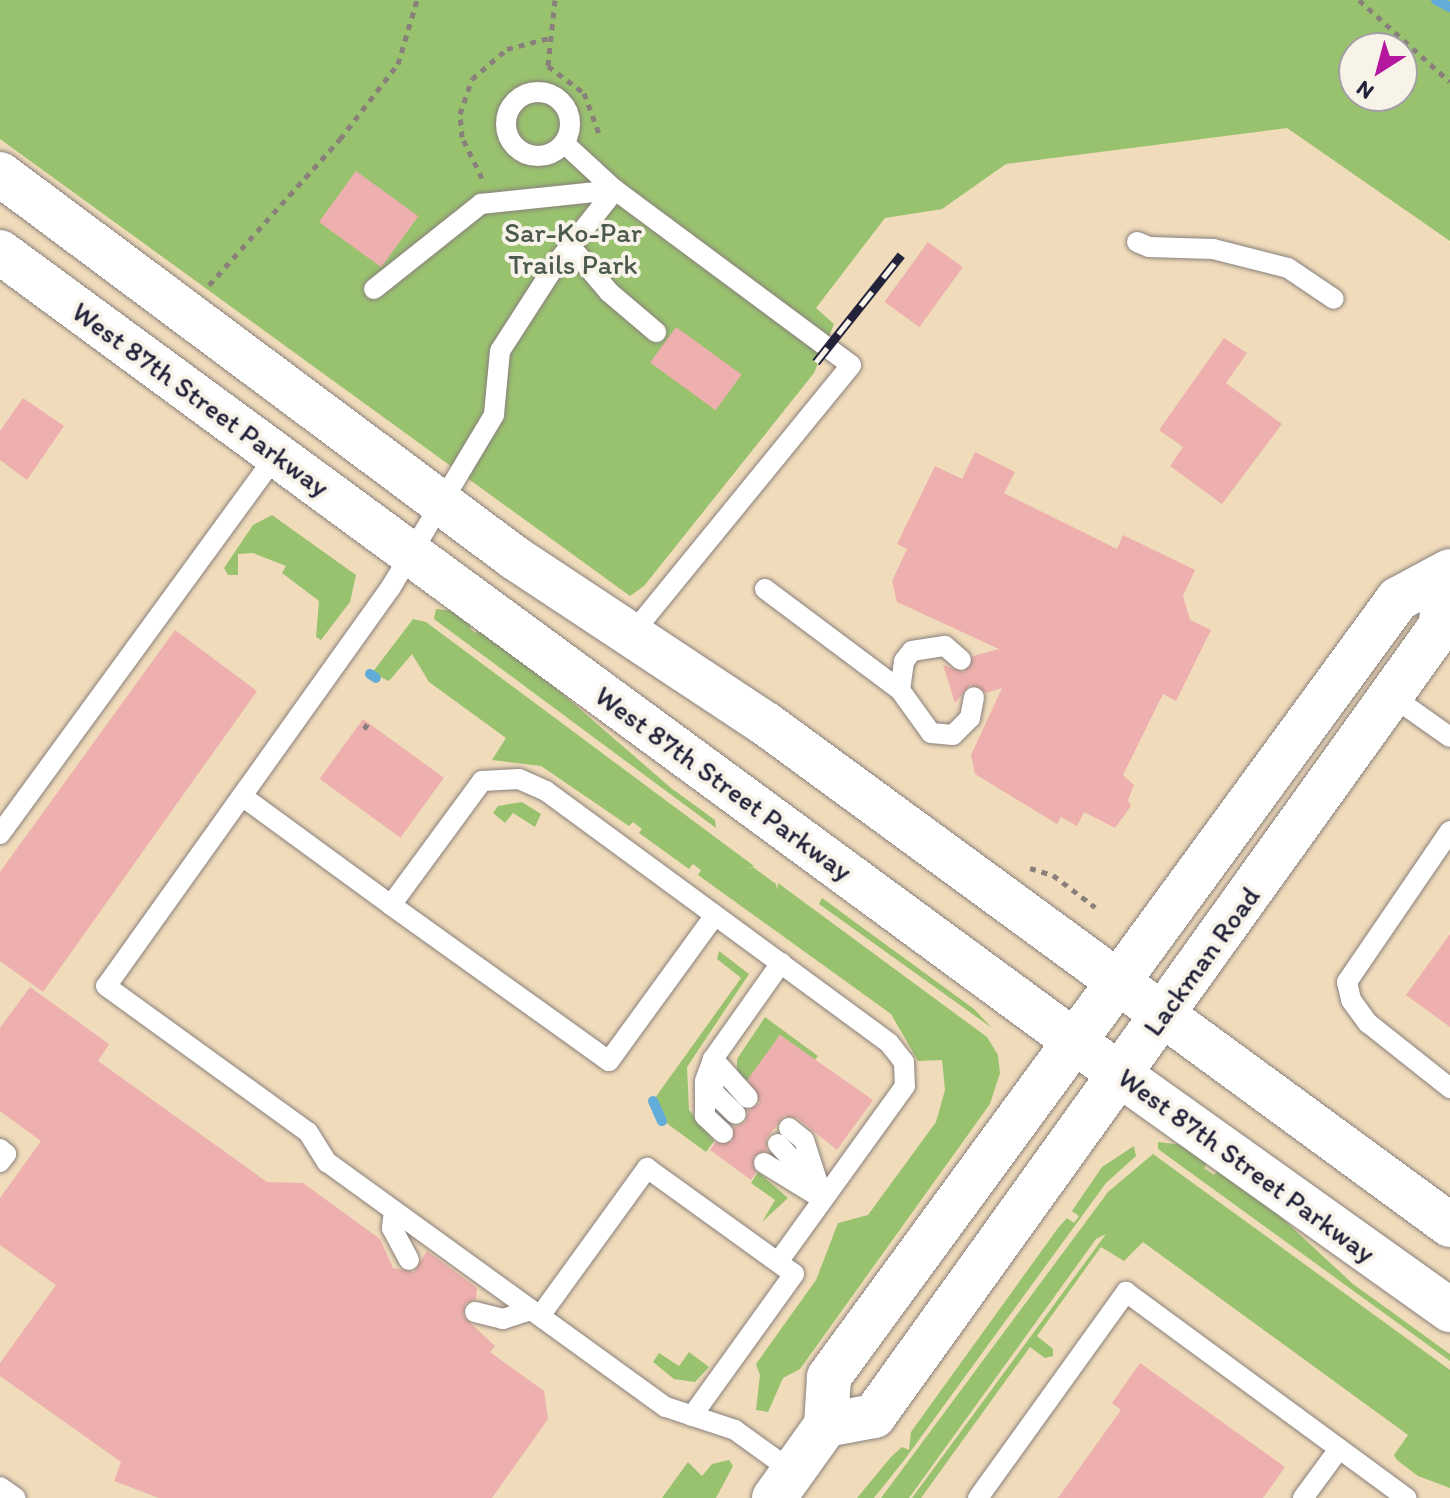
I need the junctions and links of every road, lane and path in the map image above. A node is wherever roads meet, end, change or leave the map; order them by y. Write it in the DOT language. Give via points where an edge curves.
graph roads {
  1 [pos="417,0"];
  2 [pos="555,0"];
  3 [pos="1359,0"];
  4 [pos="549,38"];
  5 [pos="1450,82"];
  6 [pos="564,143"];
  7 [pos="588,166"];
  8 [pos="0,174"];
  9 [pos="615,190"];
  10 [pos="498,202"];
  11 [pos="1137,242"];
  12 [pos="570,246"];
  13 [pos="0,252"];
  14 [pos="209,285"];
  15 [pos="374,289"];
  16 [pos="1334,299"];
  17 [pos="656,332"];
  18 [pos="276,455"];
  19 [pos="441,502"];
  20 [pos="410,552"];
  21 [pos="1449,573"];
  22 [pos="765,589"];
  23 [pos="631,635"];
  24 [pos="961,660"];
  25 [pos="900,690"];
  26 [pos="1392,696"];
  27 [pos="974,697"];
  28 [pos="1450,737"];
  29 [pos="242,796"];
  30 [pos="1450,831"];
  31 [pos="0,834"];
  32 [pos="391,905"];
  33 [pos="715,915"];
  34 [pos="781,963"];
  35 [pos="1119,981"];
  36 [pos="1163,1014"];
  37 [pos="1075,1041"];
  38 [pos="713,1059"];
  39 [pos="1119,1074"];
  40 [pos="1450,1088"];
  41 [pos="742,1106"];
  42 [pos="723,1133"];
  43 [pos="783,1136"];
  44 [pos="0,1149"];
  45 [pos="0,1162"];
  46 [pos="764,1163"];
  47 [pos="823,1199"];
  48 [pos="394,1211"];
  49 [pos="1450,1225"];
  50 [pos="409,1260"];
  51 [pos="778,1262"];
  52 [pos="1450,1310"];
  53 [pos="475,1312"];
  54 [pos="536,1313"];
  55 [pos="692,1416"];
  56 [pos="826,1425"];
  57 [pos="1339,1449"];
  58 [pos="784,1485"];
  59 [pos="0,1487"];
  60 [pos="16,1498"];
  61 [pos="978,1498"];
  62 [pos="1303,1498"];
  63 [pos="1406,1498"];
  1 -- 14 [label="path" via="398,64 340,139"];
  2 -- 4 [label="path"];
  3 -- 5 [label="path"];
  4 -- 7 [label="path" via="548,66 584,93 604,141"];
  4 -- 10 [label="path" via="507,49 472,79 464,96 462,137"];
  6 -- 7 [label="lane"];
  7 -- 9 [label="lane"];
  8 -- 19 [label="main road"];
  9 -- 10 [label="lane"];
  9 -- 12 [label="lane"];
  9 -- 23 [label="lane" via="851,365"];
  10 -- 15 [label="lane" via="481,204"];
  11 -- 16 [label="lane" via="1213,249 1288,268"];
  12 -- 17 [label="lane" via="609,292"];
  12 -- 19 [label="lane" via="500,351 494,415"];
  13 -- 18 [label="main road, West 87th Street Parkway"];
  18 -- 20 [label="main road, West 87th Street Parkway"];
  18 -- 31 [label="lane"];
  19 -- 20 [label="lane"];
  19 -- 23 [label="main road"];
  20 -- 29 [label="lane" via="391,587"];
  20 -- 37 [label="main road, West 87th Street Parkway"];
  21 -- 26 [label="main road, Lackman Road" via="1440,627"];
  21 -- 35 [label="main road, Lackman Road" via="1398,599"];
  22 -- 25 [label="lane"];
  23 -- 35 [label="main road" via="766,724"];
  24 -- 25 [label="lane" via="945,646 912,651 904,661"];
  25 -- 27 [label="lane" via="918,721 942,736 953,735 970,718"];
  26 -- 28 [label="lane"];
  26 -- 36 [label="main road, Lackman Road"];
  29 -- 32 [label="lane"];
  29 -- 48 [label="lane" via="106,986 308,1132 327,1162"];
  30 -- 40 [label="lane" via="1347,982 1351,1000 1368,1023"];
  32 -- 33 [label="lane" via="482,781 519,779 546,791"];
  32 -- 33 [label="lane" via="609,1061"];
  33 -- 34 [label="lane"];
  34 -- 38 [label="lane"];
  34 -- 47 [label="lane" via="889,1043 904,1062 905,1086"];
  35 -- 36 [label="main road"];
  35 -- 37 [label="main road, Lackman Road"];
  36 -- 39 [label="main road, Lackman Road"];
  36 -- 49 [label="main road"];
  37 -- 39 [label="main road, West 87th Street Parkway"];
  37 -- 56 [label="main road, Lackman Road" via="829,1377"];
  38 -- 41 [label="lane" via="714,1093"];
  38 -- 42 [label="lane" via="702,1105 705,1116"];
  39 -- 52 [label="main road, West 87th Street Parkway"];
  39 -- 56 [label="main road, Lackman Road" via="874,1416"];
  43 -- 47 [label="lane"];
  44 -- 45 [label="lane" via="6,1154"];
  46 -- 47 [label="lane"];
  47 -- 51 [label="lane"];
  48 -- 50 [label="lane" via="392,1228"];
  48 -- 54 [label="lane"];
  51 -- 54 [label="lane" via="647,1168"];
  51 -- 55 [label="lane" via="794,1274"];
  53 -- 54 [label="lane" via="503,1319"];
  54 -- 55 [label="lane" via="666,1407"];
  55 -- 58 [label="lane" via="735,1430"];
  56 -- 58 [label="main road"];
  57 -- 61 [label="lane" via="1126,1292"];
  57 -- 62 [label="lane"];
  57 -- 63 [label="lane"];
  59 -- 60 [label="lane"];
}
